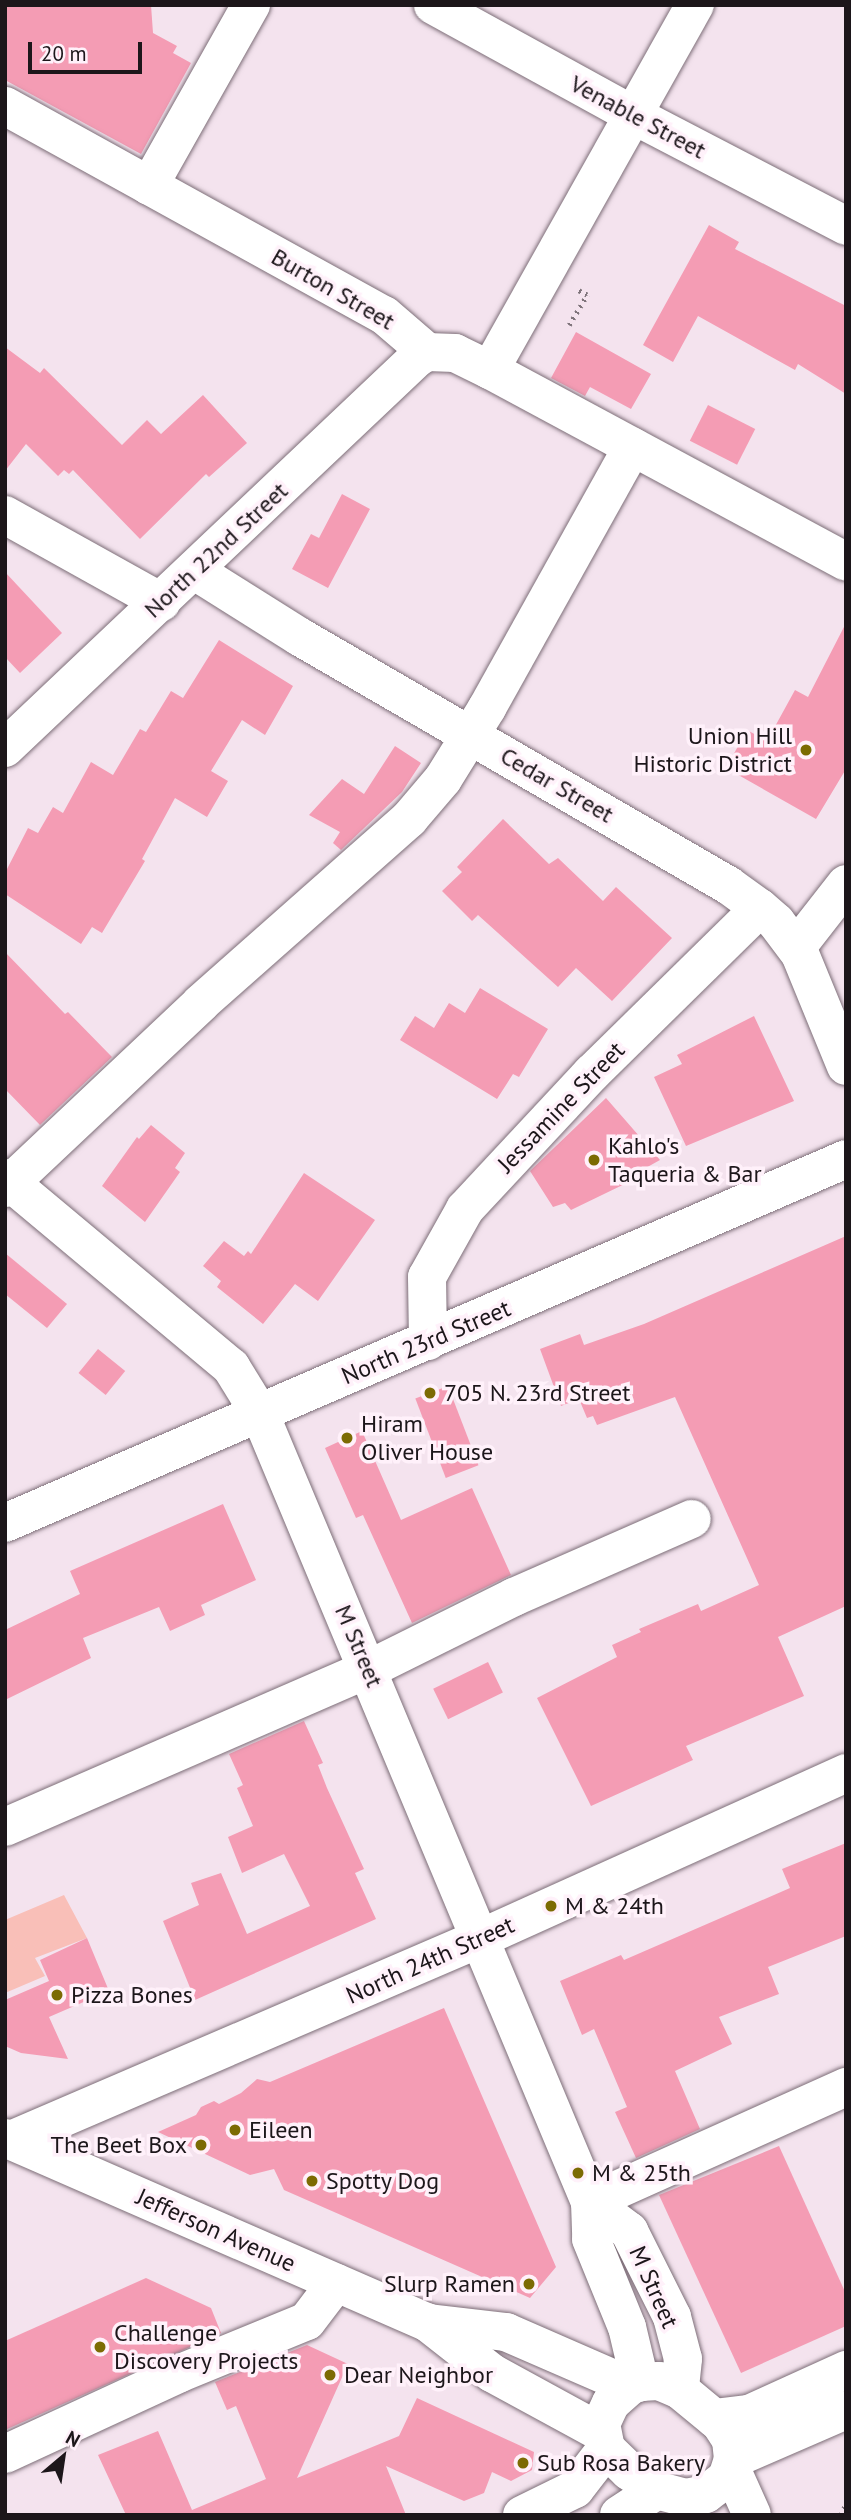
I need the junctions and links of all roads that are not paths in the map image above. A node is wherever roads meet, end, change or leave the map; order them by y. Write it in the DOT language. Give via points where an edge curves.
graph roads {
  1 [pos="251,5"];
  2 [pos="433,5"];
  3 [pos="695,5"];
  4 [pos="5,106"];
  5 [pos="635,116"];
  6 [pos="149,186"];
  7 [pos="846,226"];
  8 [pos="427,352"];
  9 [pos="490,370"];
  10 [pos="632,447"];
  11 [pos="5,514"];
  12 [pos="846,562"];
  13 [pos="195,571"];
  14 [pos="161,602"];
  15 [pos="471,736"];
  16 [pos="5,748"];
  17 [pos="846,884"];
  18 [pos="760,908"];
  19 [pos="796,948"];
  20 [pos="846,1066"];
  21 [pos="846,1159"];
  22 [pos="7,1183"];
  23 [pos="428,1341"];
  24 [pos="260,1414"];
  25 [pos="692,1519"];
  26 [pos="5,1523"];
  27 [pos="369,1669"];
  28 [pos="846,1773"];
  29 [pos="5,1827"];
  30 [pos="481,1938"];
  31 [pos="846,2087"];
  32 [pos="8,2139"];
  33 [pos="590,2202"];
  34 [pos="336,2283"];
  35 [pos="427,2322"];
  36 [pos="846,2370"];
  37 [pos="635,2384"];
  38 [pos="680,2390"];
  39 [pos="846,2410"];
  40 [pos="714,2418"];
  41 [pos="603,2440"];
  42 [pos="5,2454"];
  43 [pos="732,2463"];
  44 [pos="683,2501"];
  45 [pos="522,2515"];
  46 [pos="619,2515"];
  47 [pos="752,2515"];
  1 -- 6 [label="street"];
  2 -- 5 [label="street, Venable Street"];
  3 -- 5 [label="street"];
  4 -- 6 [label="street, Burton Street"];
  5 -- 7 [label="street, Venable Street"];
  5 -- 9 [label="street"];
  6 -- 8 [label="street, Burton Street" via="384,315"];
  8 -- 9 [label="street" via="454,353"];
  8 -- 13 [label="street, North 22nd Street"];
  9 -- 10 [label="street"];
  10 -- 12 [label="street"];
  10 -- 15 [label="street"];
  11 -- 14 [label="street"];
  13 -- 14 [label="street, North 22nd Street"];
  13 -- 15 [label="street, Cedar Street"];
  14 -- 16 [label="street, North 22nd Street"];
  15 -- 18 [label="street, Cedar Street"];
  15 -- 22 [label="street" via="443,779 408,819"];
  17 -- 19 [label="street"];
  18 -- 19 [label="street, Cedar Street"];
  18 -- 23 [label="street, Jessamine Street" via="592,1073 465,1209 428,1277"];
  19 -- 20 [label="street, Cedar Street"];
  21 -- 23 [label="street, North 23rd Street"];
  22 -- 24 [label="street, M Street" via="230,1367"];
  23 -- 24 [label="street, North 23rd Street"];
  24 -- 26 [label="street, North 23rd Street"];
  24 -- 27 [label="street, M Street"];
  25 -- 27 [label="street" via="514,1597"];
  27 -- 29 [label="street"];
  27 -- 30 [label="street, M Street"];
  28 -- 30 [label="street, North 24th Street"];
  30 -- 32 [label="street, North 24th Street"];
  30 -- 33 [label="street, M Street"];
  31 -- 33 [label="street"];
  32 -- 34 [label="street, Jefferson Avenue"];
  33 -- 37 [label="street, M Street" via="590,2238 627,2327"];
  33 -- 38 [label="street, M Street" via="629,2231 672,2317 683,2359"];
  34 -- 35 [label="street, Jefferson Avenue"];
  34 -- 42 [label="street" via="307,2321"];
  35 -- 37 [label="street, Jefferson Avenue" via="506,2332"];
  35 -- 41 [label="street, Jefferson Avenue" via="492,2373"];
  36 -- 40 [label="street" via="749,2414"];
  37 -- 38 [label="street" via="659,2381"];
  37 -- 41 [label="street" via="611,2403"];
  38 -- 40 [label="street"];
  39 -- 43 [label="street"];
  40 -- 43 [label="street" via="731,2440"];
  41 -- 44 [label="street" via="629,2471"];
  41 -- 45 [label="street" via="575,2489"];
  43 -- 44 [label="street" via="727,2478 713,2490"];
  43 -- 47 [label="street"];
  44 -- 46 [label="street"];
}
